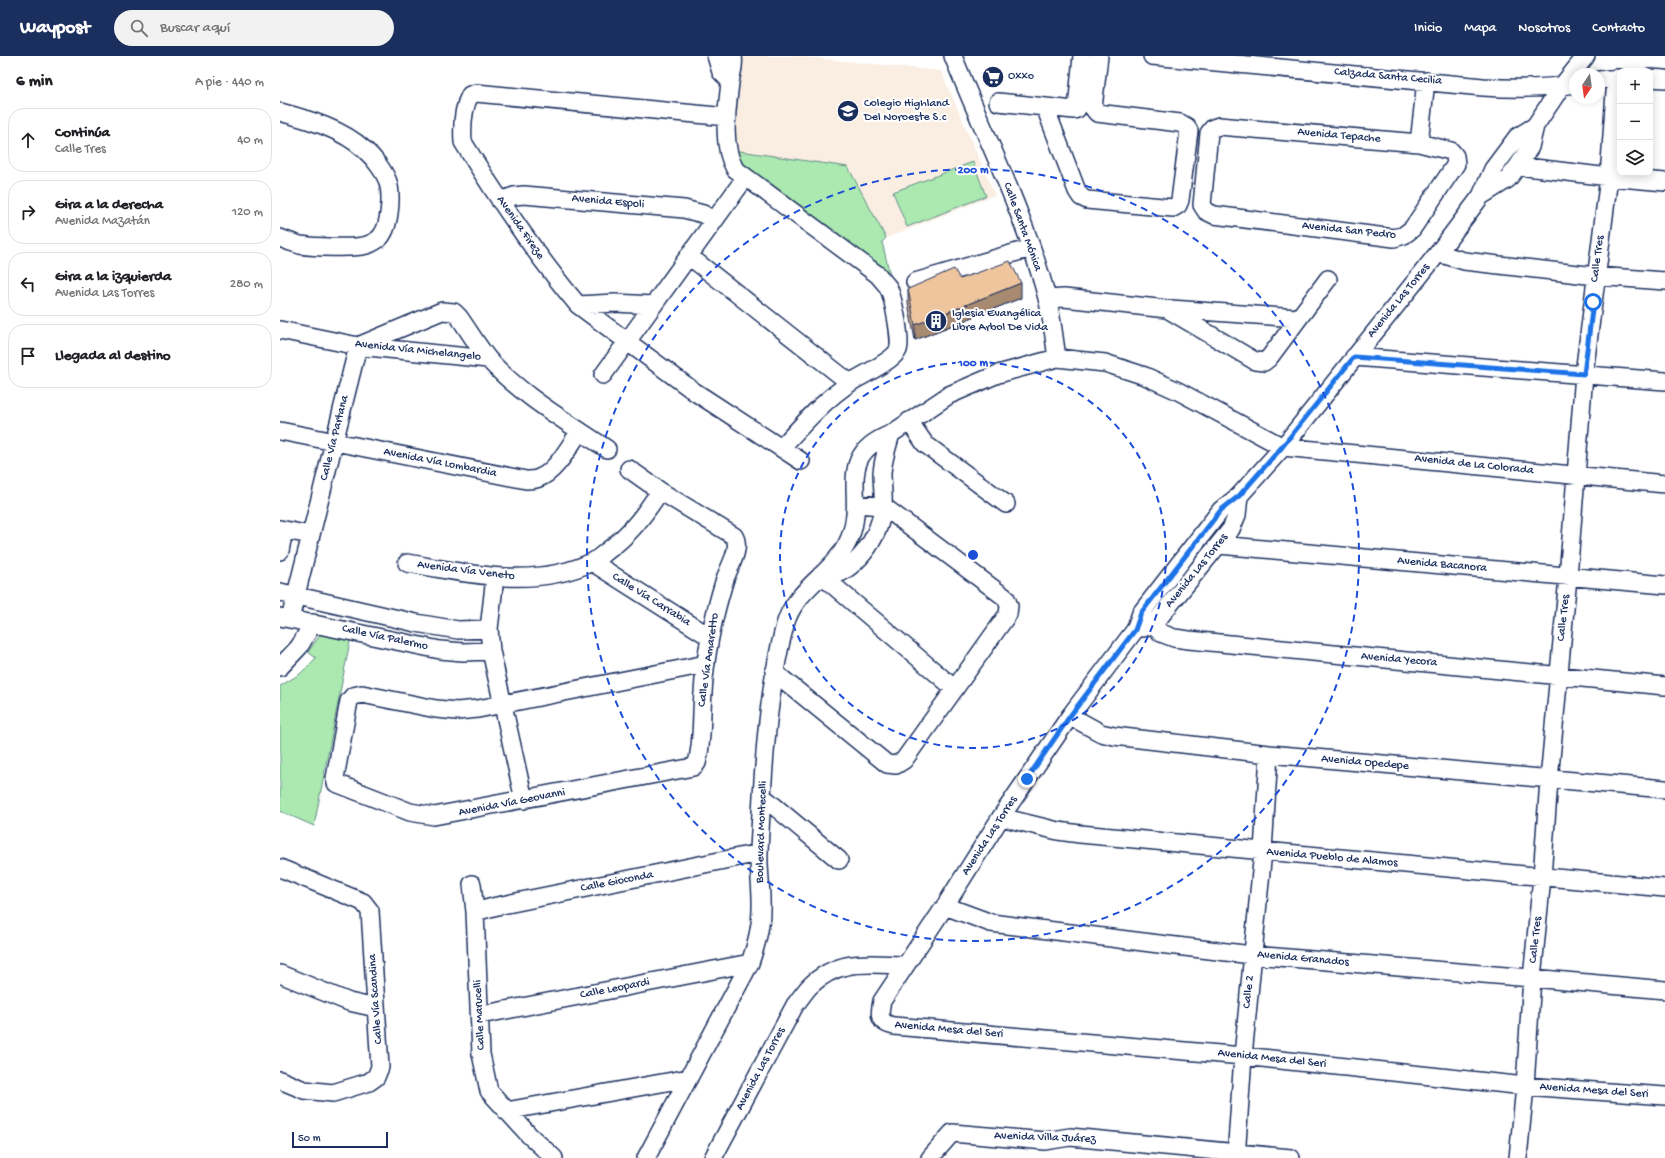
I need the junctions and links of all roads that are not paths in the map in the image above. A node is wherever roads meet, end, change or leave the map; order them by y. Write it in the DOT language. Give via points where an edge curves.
graph roads {
  1 [pos="716,56"];
  2 [pos="733,56"];
  3 [pos="953,56"];
  4 [pos="1082,56"];
  5 [pos="1099,56"];
  6 [pos="1152,56"];
  7 [pos="1586,56"];
  8 [pos="1257,61"];
  9 [pos="1617,78"];
  10 [pos="1653,78"];
  11 [pos="1605,79"];
  12 [pos="1665,80"];
  13 [pos="730,81"];
  14 [pos="1426,81"];
  15 [pos="1568,85"];
  16 [pos="1617,89"];
  17 [pos="998,102"];
  18 [pos="1045,107"];
  19 [pos="280,112"];
  20 [pos="727,117"];
  21 [pos="1535,126"];
  22 [pos="1419,143"];
  23 [pos="1456,164"];
  24 [pos="1518,166"];
  25 [pos="1609,177"];
  26 [pos="745,178"];
  27 [pos="1665,182"];
  28 [pos="1481,196"];
  29 [pos="500,201"];
  30 [pos="1206,211"];
  31 [pos="714,221"];
  32 [pos="280,238"];
  33 [pos="1031,248"];
  34 [pos="1438,253"];
  35 [pos="689,256"];
  36 [pos="1596,276"];
  37 [pos="1328,279"];
  38 [pos="1665,281"];
  39 [pos="915,282"];
  40 [pos="1047,299"];
  41 [pos="578,305"];
  42 [pos="653,305"];
  43 [pos="1167,309"];
  44 [pos="1298,318"];
  45 [pos="280,330"];
  46 [pos="627,342"];
  47 [pos="358,346"];
  48 [pos="1354,357"];
  49 [pos="1057,358"];
  50 [pos="488,359"];
  51 [pos="1584,374"];
  52 [pos="603,375"];
  53 [pos="1665,380"];
  54 [pos="850,384"];
  55 [pos="909,421"];
  56 [pos="280,431"];
  57 [pos="580,431"];
  58 [pos="891,434"];
  59 [pos="335,443"];
  60 [pos="782,447"];
  61 [pos="1282,447"];
  62 [pos="607,449"];
  63 [pos="801,461"];
  64 [pos="629,469"];
  65 [pos="1576,475"];
  66 [pos="1665,484"];
  67 [pos="660,491"];
  68 [pos="1239,496"];
  69 [pos="856,504"];
  70 [pos="1006,504"];
  71 [pos="883,506"];
  72 [pos="282,529"];
  73 [pos="310,536"];
  74 [pos="1219,544"];
  75 [pos="280,551"];
  76 [pos="592,562"];
  77 [pos="406,563"];
  78 [pos="495,577"];
  79 [pos="1568,577"];
  80 [pos="820,579"];
  81 [pos="1665,585"];
  82 [pos="288,594"];
  83 [pos="341,607"];
  84 [pos="285,618"];
  85 [pos="1148,619"];
  86 [pos="313,623"];
  87 [pos="335,627"];
  88 [pos="489,629"];
  89 [pos="710,637"];
  90 [pos="491,651"];
  91 [pos="706,664"];
  92 [pos="280,667"];
  93 [pos="774,672"];
  94 [pos="1558,675"];
  95 [pos="1665,686"];
  96 [pos="955,689"];
  97 [pos="503,704"];
  98 [pos="1070,716"];
  99 [pos="1269,754"];
  100 [pos="688,768"];
  101 [pos="1549,780"];
  102 [pos="1665,789"];
  103 [pos="762,796"];
  104 [pos="524,800"];
  105 [pos="1001,817"];
  106 [pos="1263,851"];
  107 [pos="759,853"];
  108 [pos="839,860"];
  109 [pos="280,868"];
  110 [pos="1542,877"];
  111 [pos="472,884"];
  112 [pos="1665,888"];
  113 [pos="945,906"];
  114 [pos="475,912"];
  115 [pos="1252,955"];
  116 [pos="750,963"];
  117 [pos="904,965"];
  118 [pos="280,974"];
  119 [pos="1532,978"];
  120 [pos="1665,990"];
  121 [pos="376,1008"];
  122 [pos="480,1015"];
  123 [pos="881,1019"];
  124 [pos="1242,1056"];
  125 [pos="689,1078"];
  126 [pos="280,1080"];
  127 [pos="1525,1086"];
  128 [pos="1665,1096"];
  129 [pos="506,1111"];
  130 [pos="1236,1155"];
  131 [pos="554,1158"];
  132 [pos="646,1158"];
  133 [pos="713,1158"];
  134 [pos="930,1158"];
  135 [pos="1291,1158"];
  136 [pos="1518,1158"];
  1 -- 13 [label="street" via="720,72"];
  2 -- 13 [label="street" via="734,74"];
  3 -- 33 [label="street, Calle Santa Mónica" via="1003,172"];
  4 -- 18 [label="street" via="1077,109"];
  5 -- 18 [label="street" via="1093,108 1097,112 1180,123 1189,131 1178,205 1173,208 1087,200 1081,197"];
  6 -- 8 [label="street, Calzada Santa Cecilia"];
  7 -- 15 [label="street, Avenida Las Torres"];
  8 -- 14 [label="street, Calzada Santa Cecilia"];
  9 -- 11 [label="street"];
  10 -- 12 [label="street"];
  13 -- 20 [label="street"];
  14 -- 15 [label="street, Calzada Santa Cecilia" via="1511,88"];
  14 -- 22 [label="street"];
  15 -- 21 [label="street, Avenida Las Torres"];
  16 -- 25 [label="street, Calle Tres"];
  17 -- 18 [label="street"];
  19 -- 32 [label="street" via="344,134 365,150 378,164 388,182 391,198 382,236 368,245 301,245"];
  20 -- 26 [label="street" via="727,149 730,160"];
  20 -- 29 [label="street, Avenida Fireze" via="476,93 470,95 466,101 463,142"];
  21 -- 24 [label="street, Avenida Las Torres" via="1530,147"];
  21 -- 28 [label="street, Avenida Las Torres" via="1517,137 1493,168"];
  22 -- 23 [label="street, Avenida Tepache" via="1451,151"];
  22 -- 30 [label="street, Avenida Tepache" via="1219,126 1209,133 1202,205"];
  23 -- 30 [label="street, Avenida San Pedro" via="1412,229 1404,236 1394,238 1214,215"];
  24 -- 25 [label="street"];
  24 -- 28 [label="street, Avenida Las Torres" via="1508,179"];
  25 -- 27 [label="street"];
  25 -- 36 [label="street, Calle Tres"];
  26 -- 31 [label="street"];
  26 -- 54 [label="street" via="878,276 888,287 893,300 898,350 891,358"];
  28 -- 34 [label="street, Avenida Las Torres"];
  29 -- 31 [label="street, Avenida Espoli" via="524,195 684,209 703,214"];
  29 -- 41 [label="street, Avenida Fireze"];
  31 -- 35 [label="street"];
  33 -- 39 [label="street"];
  33 -- 40 [label="street, Calle Santa Mónica"];
  34 -- 36 [label="street" via="1464,261"];
  34 -- 48 [label="street, Avenida Las Torres"];
  35 -- 42 [label="street"];
  35 -- 54 [label="street"];
  36 -- 38 [label="street"];
  36 -- 51 [label="street, Calle Tres"];
  37 -- 44 [label="street"];
  40 -- 43 [label="street" via="1064,298"];
  40 -- 49 [label="street, Calle Santa Mónica"];
  41 -- 42 [label="street"];
  41 -- 46 [label="street, Avenida Fireze"];
  42 -- 46 [label="street"];
  43 -- 44 [label="street"];
  43 -- 44 [label="street" via="1255,361 1264,362 1270,358"];
  45 -- 47 [label="street, Avenida Vía Michelangelo"];
  46 -- 52 [label="street"];
  46 -- 60 [label="street, Avenida Fireze" via="732,418"];
  47 -- 50 [label="street, Avenida Vía Michelangelo"];
  47 -- 50 [label="street, Avenida Vía Michelangelo" via="442,310 454,312 459,317"];
  47 -- 59 [label="street, Calle Vía Partana"];
  48 -- 51 [label="street"];
  48 -- 61 [label="street, Avenida Las Torres"];
  49 -- 55 [label="street, Boulevard Montecelli" via="998,374 956,392"];
  49 -- 61 [label="street" via="1105,363 1145,376"];
  50 -- 57 [label="street" via="526,393"];
  51 -- 53 [label="street"];
  51 -- 65 [label="street, Calle Tres"];
  54 -- 60 [label="street" via="820,407"];
  55 -- 58 [label="street, Boulevard Montecelli"];
  55 -- 70 [label="street" via="925,444"];
  56 -- 59 [label="street, Avenida Vía Lombardia"];
  57 -- 59 [label="street, Avenida Vía Lombardia" via="560,460 548,472 539,478 526,480"];
  57 -- 62 [label="street"];
  58 -- 69 [label="street, Boulevard Montecelli" via="871,445 857,462 854,484"];
  58 -- 71 [label="street, Boulevard Montecelli" via="882,472"];
  59 -- 73 [label="street, Calle Vía Partana"];
  60 -- 63 [label="street, Avenida Fireze"];
  61 -- 65 [label="street, Avenida de La Colorada"];
  61 -- 68 [label="street, Avenida Las Torres"];
  64 -- 67 [label="street"];
  65 -- 66 [label="street, Avenida de La Colorada"];
  65 -- 79 [label="street, Calle Tres"];
  67 -- 76 [label="street, Avenida Vía Veneto" via="627,535"];
  67 -- 89 [label="street, Calle Vía Amaretto" via="734,536 737,541"];
  68 -- 74 [label="street, Avenida Las Torres" via="1237,515 1231,529"];
  68 -- 85 [label="street, Avenida Las Torres" via="1221,510"];
  69 -- 71 [label="street"];
  69 -- 80 [label="street, Boulevard Montecelli" via="855,520 843,551"];
  71 -- 80 [label="street, Boulevard Montecelli" via="879,526 870,544 857,560 841,572"];
  71 -- 96 [label="street" via="1006,598 1008,614"];
  72 -- 73 [label="street"];
  72 -- 75 [label="street"];
  73 -- 82 [label="street, Calle Vía Partana"];
  74 -- 79 [label="street, Avenida Bacanora"];
  74 -- 85 [label="street, Avenida Las Torres"];
  76 -- 78 [label="street, Avenida Vía Veneto" via="542,577"];
  76 -- 89 [label="street, Calle Vía Carrabia"];
  77 -- 78 [label="street, Avenida Vía Veneto"];
  78 -- 88 [label="street"];
  79 -- 81 [label="street, Avenida Bacanora"];
  79 -- 94 [label="street, Calle Tres"];
  80 -- 93 [label="street, Boulevard Montecelli" via="792,605"];
  80 -- 96 [label="street"];
  82 -- 83 [label="street, Calle Vía Palermo"];
  82 -- 84 [label="street, Calle Vía Partana"];
  83 -- 87 [label="street"];
  83 -- 88 [label="street, Calle Vía Palermo" via="458,630"];
  84 -- 86 [label="street, Calle Vía Palermo"];
  85 -- 94 [label="street, Avenida Yecora" via="1161,633 1174,638"];
  85 -- 98 [label="street, Avenida Las Torres" via="1135,630"];
  86 -- 87 [label="street, Calle Vía Palermo"];
  86 -- 92 [label="street" via="299,646"];
  87 -- 90 [label="street, Calle Vía Palermo" via="440,650"];
  88 -- 90 [label="street"];
  89 -- 91 [label="street, Calle Vía Amaretto"];
  90 -- 97 [label="street"];
  91 -- 97 [label="street"];
  91 -- 100 [label="street, Calle Vía Amaretto" via="699,757 693,767"];
  93 -- 96 [label="street" via="887,764 896,764 904,760"];
  93 -- 103 [label="street, Boulevard Montecelli"];
  94 -- 95 [label="street, Avenida Yecora"];
  94 -- 101 [label="street, Calle Tres"];
  97 -- 104 [label="street"];
  97 -- 104 [label="street, Avenida Vía Geovanni" via="457,711 362,694 353,696 349,701 335,778 340,785 410,812 434,816"];
  98 -- 99 [label="street, Avenida Opedepe" via="1100,734"];
  98 -- 105 [label="street, Avenida Las Torres"];
  99 -- 101 [label="street, Avenida Opedepe"];
  99 -- 106 [label="street, Calle 2"];
  100 -- 104 [label="street, Avenida Vía Geovanni"];
  101 -- 102 [label="street, Avenida Opedepe"];
  101 -- 110 [label="street, Calle Tres"];
  103 -- 107 [label="street, Boulevard Montecelli"];
  103 -- 108 [label="street"];
  105 -- 106 [label="street, Avenida Pueblo de Alamos" via="1058,831"];
  105 -- 113 [label="street, Avenida Las Torres"];
  106 -- 110 [label="street, Avenida Pueblo de Alamos"];
  106 -- 115 [label="street, Calle 2"];
  107 -- 114 [label="street, Calle Gioconda"];
  107 -- 116 [label="street, Boulevard Montecelli" via="761,910 758,940"];
  109 -- 121 [label="street, Calle Vía Scandina" via="363,902 370,911"];
  110 -- 112 [label="street, Avenida Pueblo de Alamos"];
  110 -- 119 [label="street, Calle Tres"];
  111 -- 114 [label="street, Calle Marucelli"];
  113 -- 115 [label="street, Avenida Granados" via="991,923"];
  113 -- 117 [label="street, Avenida Las Torres"];
  114 -- 122 [label="street, Calle Marucelli"];
  115 -- 119 [label="street, Avenida Granados"];
  115 -- 124 [label="street, Calle 2"];
  116 -- 122 [label="street, Calle Leopardi"];
  116 -- 125 [label="street, Boulevard Montecelli"];
  117 -- 123 [label="street, Avenida Las Torres" via="882,1001"];
  117 -- 133 [label="street, Avenida Las Torres" via="843,966 825,974 810,986 795,1005"];
  118 -- 121 [label="street" via="349,1002"];
  119 -- 120 [label="street, Avenida Granados"];
  119 -- 127 [label="street, Calle Tres"];
  121 -- 126 [label="street, Calle Vía Scandina" via="380,1067 376,1077 369,1082 333,1093 304,1090"];
  122 -- 129 [label="street, Calle Marucelli" via="482,1054 490,1091"];
  123 -- 124 [label="street, Avenida Mesa del Seri" via="885,1024 894,1026"];
  124 -- 127 [label="street, Avenida Mesa del Seri"];
  124 -- 130 [label="street, Calle 2"];
  125 -- 129 [label="street"];
  125 -- 132 [label="street, Boulevard Montecelli"];
  127 -- 128 [label="street, Avenida Mesa del Seri"];
  127 -- 136 [label="street, Calle Tres"];
  129 -- 131 [label="street, Calle Marucelli"];
  130 -- 134 [label="street, Avenida Villa Juárez" via="1070,1137 1045,1141 952,1133"];
  130 -- 135 [label="street, Avenida Villa Juárez"];
}
